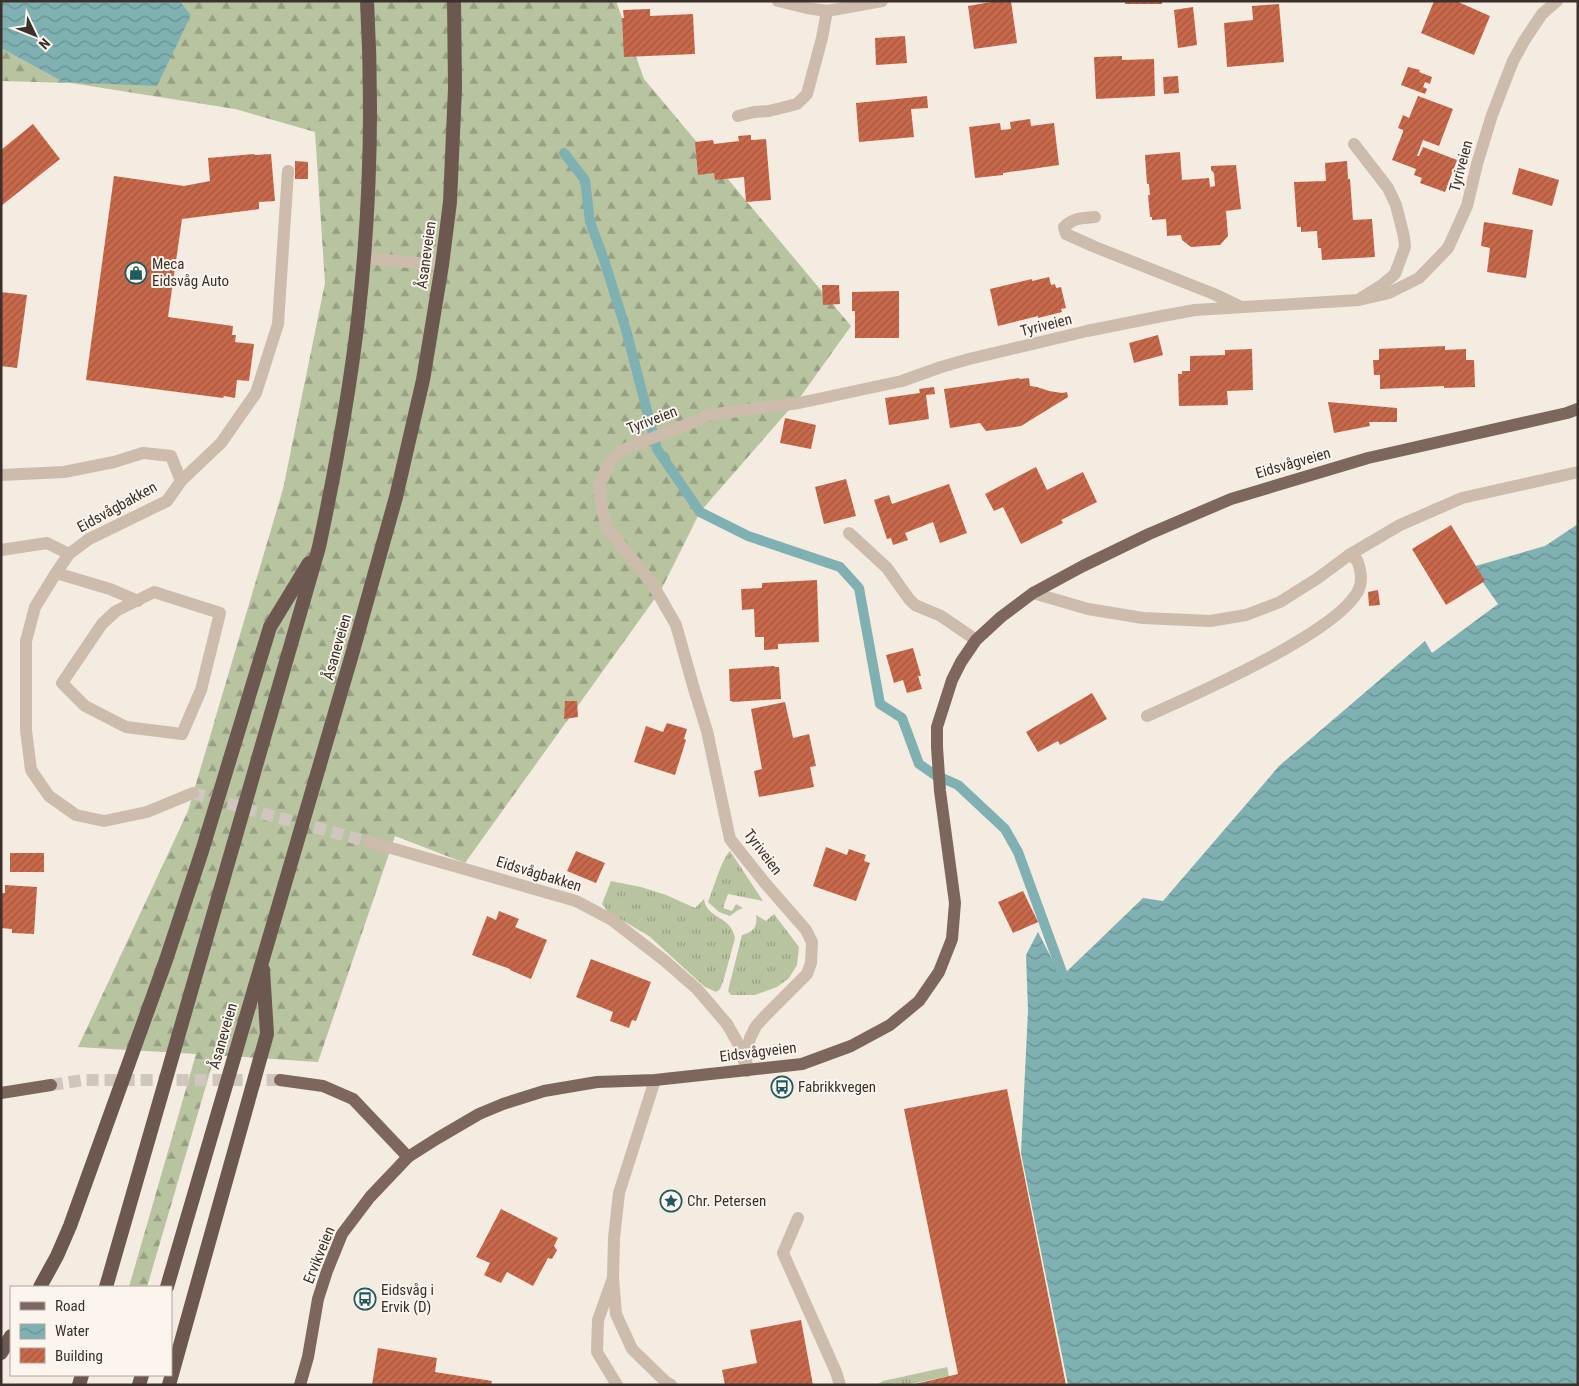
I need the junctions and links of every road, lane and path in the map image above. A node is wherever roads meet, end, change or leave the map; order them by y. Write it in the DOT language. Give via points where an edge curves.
graph roads {
  1 [pos="367,1"];
  2 [pos="454,1"];
  3 [pos="778,1"];
  4 [pos="882,1"];
  5 [pos="1557,1"];
  6 [pos="827,11"];
  7 [pos="738,116"];
  8 [pos="1354,144"];
  9 [pos="288,171"];
  10 [pos="1094,217"];
  11 [pos="364,258"];
  12 [pos="442,266"];
  13 [pos="1359,300"];
  14 [pos="1241,307"];
  15 [pos="1578,409"];
  16 [pos="1578,472"];
  17 [pos="1,475"];
  18 [pos="181,481"];
  19 [pos="849,534"];
  20 [pos="319,547"];
  21 [pos="1,550"];
  22 [pos="69,554"];
  23 [pos="1349,555"];
  24 [pos="56,573"];
  25 [pos="1033,593"];
  26 [pos="138,601"];
  27 [pos="976,640"];
  28 [pos="1147,716"];
  29 [pos="193,793"];
  30 [pos="370,842"];
  31 [pos="262,960"];
  32 [pos="747,1071"];
  33 [pos="280,1080"];
  34 [pos="655,1080"];
  35 [pos="51,1085"];
  36 [pos="1,1093"];
  37 [pos="408,1157"];
  38 [pos="798,1218"];
  39 [pos="614,1278"];
  40 [pos="41,1286"];
  41 [pos="106,1286"];
  42 [pos="167,1286"];
  43 [pos="10,1338"];
  44 [pos="1,1353"];
  45 [pos="172,1374"];
  46 [pos="300,1385"];
  47 [pos="617,1385"];
  48 [pos="671,1385"];
  49 [pos="840,1385"];
  1 -- 11 [label="highway" via="370,108"];
  2 -- 12 [label="highway, Åsaneveien" via="455,88 450,192"];
  3 -- 6 [label="street"];
  4 -- 6 [label="street"];
  5 -- 13 [label="street, Tyriveien" via="1542,14 1513,61 1492,115 1467,206 1448,248 1418,278 1389,293"];
  6 -- 7 [label="street" via="807,94 796,104"];
  8 -- 13 [label="street, Tyriveien" via="1388,188 1396,205 1405,247 1394,274"];
  9 -- 18 [label="street, Eidsvågbakken" via="278,324 256,393 221,443"];
  10 -- 14 [label="street, Tyriveien" via="1077,218 1067,224 1064,227 1066,234"];
  11 -- 12 [label="street"];
  11 -- 20 [label="highway" via="342,426"];
  12 -- 31 [label="highway, Åsaneveien" via="423,380 396,497"];
  13 -- 14 [label="street, Tyriveien"];
  14 -- 32 [label="street, Tyriveien" via="1194,310 1087,331 832,396 708,415 633,445 610,462 599,484 607,528 652,583 676,625 708,731 730,839 806,930 812,942 807,974 756,1026 748,1046"];
  15 -- 25 [label="main road, Eidsvågveien" via="1368,458 1231,499 1149,534"];
  16 -- 23 [label="street" via="1462,498 1400,526"];
  17 -- 18 [label="street" via="64,472 143,453 171,456"];
  18 -- 22 [label="street, Eidsvågbakken" via="167,501 89,539"];
  19 -- 27 [label="street" via="887,568 915,605 941,616"];
  20 -- 40 [label="highway" via="270,627 166,960 70,1226"];
  20 -- 41 [label="highway"];
  21 -- 22 [label="street" via="47,543"];
  22 -- 24 [label="street, Eidsvågbakken"];
  23 -- 25 [label="street" via="1280,602 1246,615 1210,621 1143,618 1088,609"];
  23 -- 28 [label="street" via="1357,560 1362,580 1352,600 1332,619 1274,654"];
  24 -- 26 [label="street"];
  24 -- 29 [label="street, Eidsvågbakken" via="36,607 26,640 26,730 32,770 49,796 76,815 104,821 148,812"];
  25 -- 27 [label="main road, Eidsvågveien"];
  26 -- 26 [label="street" via="154,592 220,613 201,690 182,734 126,727 85,706 62,683 102,624 116,611"];
  27 -- 32 [label="main road, Eidsvågveien" via="952,680 937,728 940,791 955,903 952,939 939,972 919,1001 890,1025 851,1046 802,1064"];
  30 -- 32 [label="street, Eidsvågbakken" via="576,901 612,920 697,989 727,1024 739,1044"];
  31 -- 42 [label="highway, Åsaneveien"];
  31 -- 45 [label="highway" via="267,1034"];
  32 -- 34 [label="main road, Eidsvågveien"];
  33 -- 37 [label="main road" via="323,1086 353,1099"];
  34 -- 37 [label="main road, Eidsvågveien" via="597,1082 544,1091 479,1114"];
  34 -- 39 [label="street" via="619,1193"];
  35 -- 36 [label="main road"];
  37 -- 46 [label="main road, Ervikveien" via="370,1197 342,1234 318,1299"];
  38 -- 49 [label="street" via="783,1253"];
  39 -- 47 [label="street" via="598,1320 597,1352"];
  39 -- 48 [label="street" via="616,1314 632,1349"];
  43 -- 44 [label="highway"];
}
